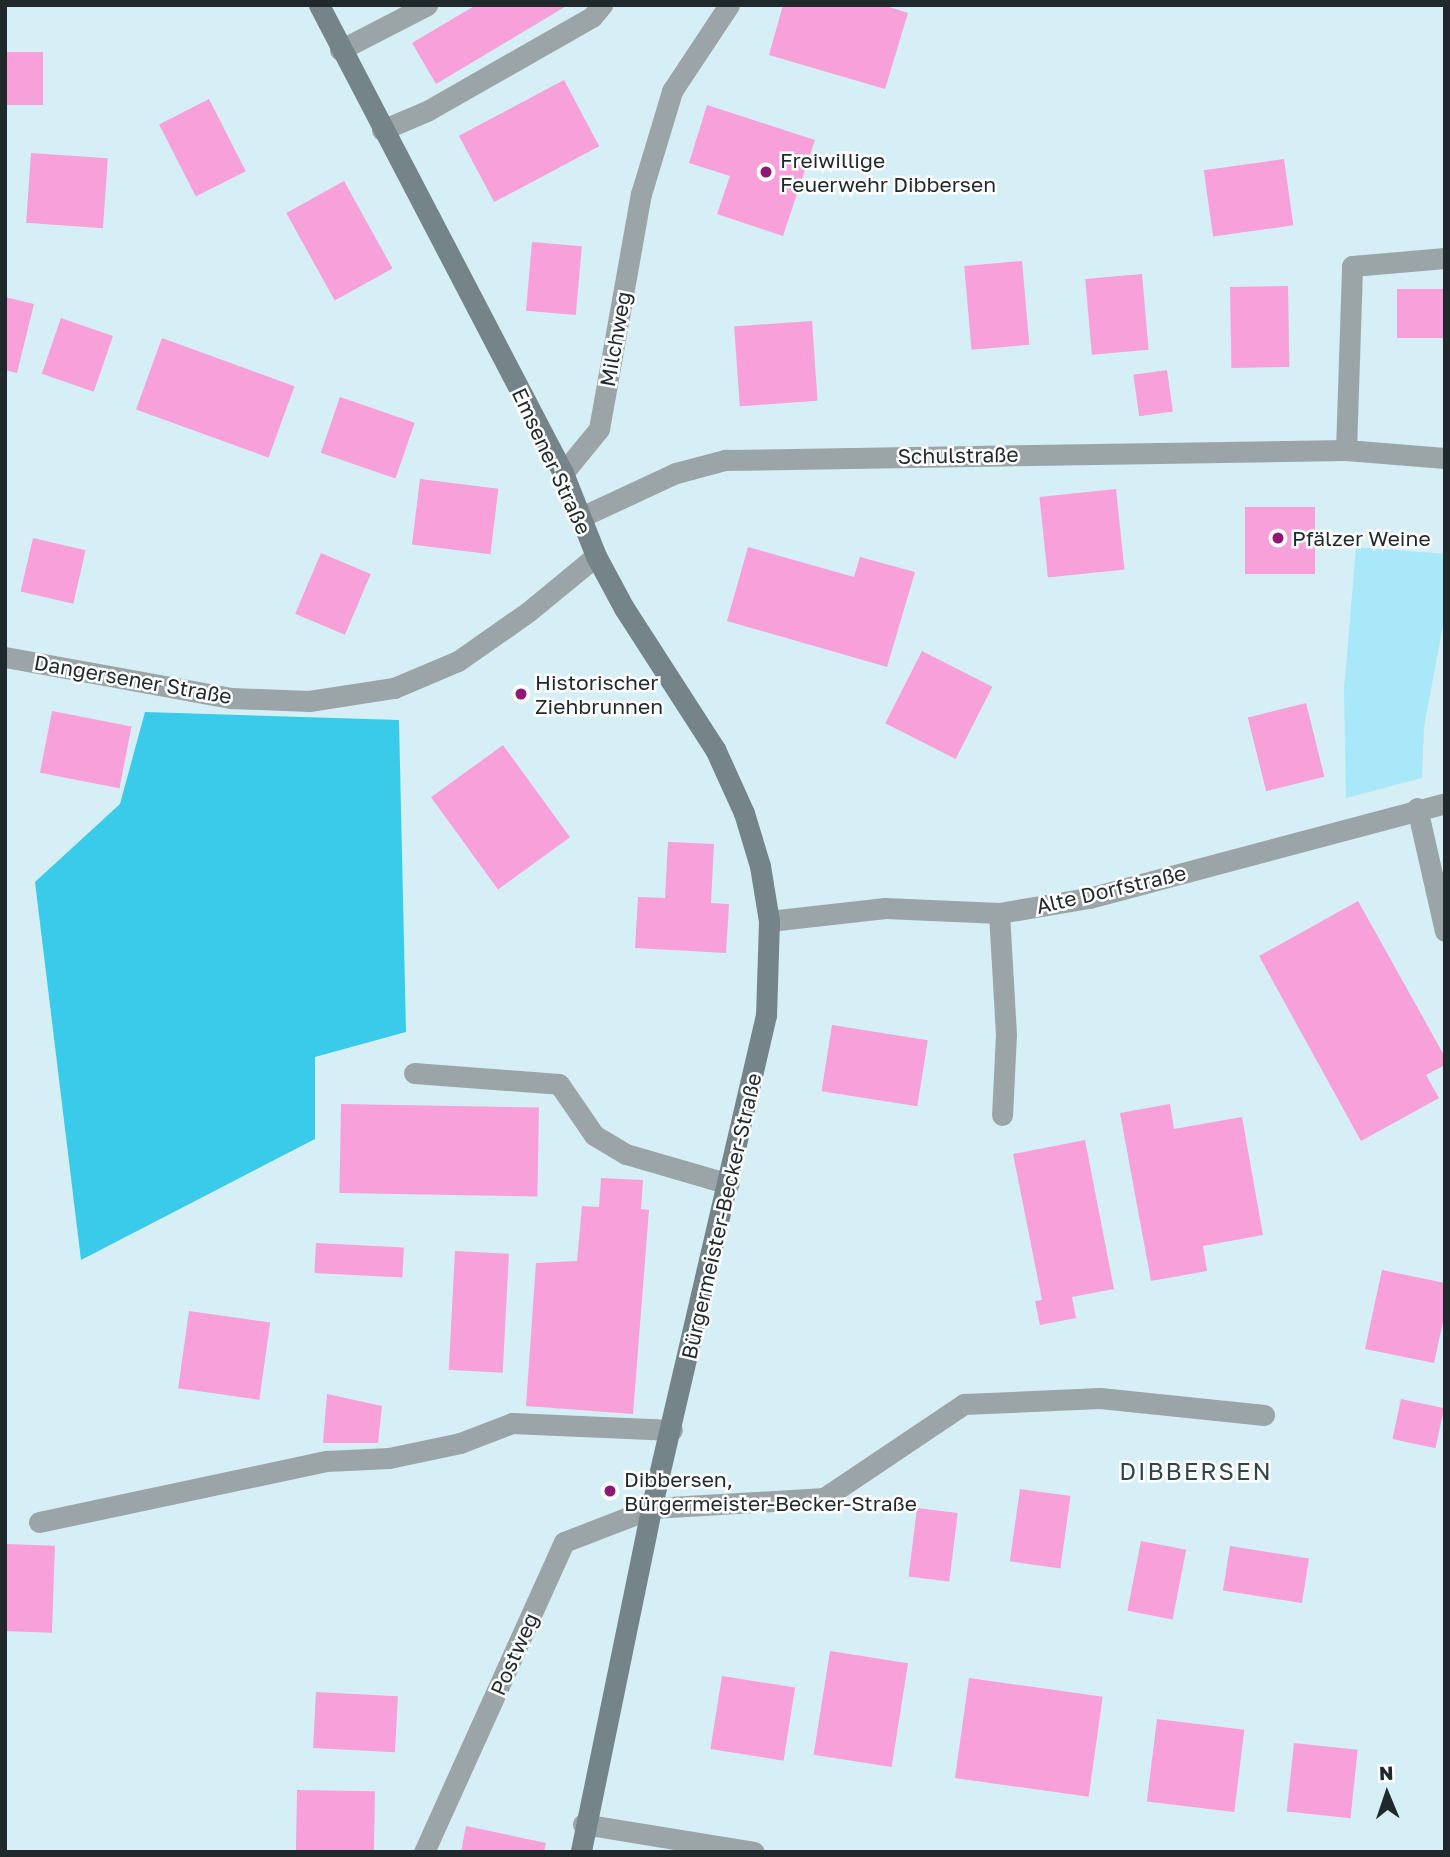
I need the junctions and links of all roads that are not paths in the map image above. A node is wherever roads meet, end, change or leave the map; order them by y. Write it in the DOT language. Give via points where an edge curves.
graph roads {
  1 [pos="319,5"];
  2 [pos="427,5"];
  3 [pos="602,5"];
  4 [pos="729,5"];
  5 [pos="340,50"];
  6 [pos="382,130"];
  7 [pos="1445,258"];
  8 [pos="1346,450"];
  9 [pos="1445,458"];
  10 [pos="563,473"];
  11 [pos="581,517"];
  12 [pos="596,556"];
  13 [pos="5,657"];
  14 [pos="1445,803"];
  15 [pos="1417,808"];
  16 [pos="999,913"];
  17 [pos="769,921"];
  18 [pos="1445,931"];
  19 [pos="414,1073"];
  20 [pos="1002,1115"];
  21 [pos="729,1184"];
  22 [pos="1264,1415"];
  23 [pos="671,1430"];
  24 [pos="652,1508"];
  25 [pos="39,1522"];
  26 [pos="583,1824"];
  27 [pos="424,1852"];
  28 [pos="581,1852"];
  29 [pos="754,1852"];
  1 -- 5 [label="street, Emsener Straße"];
  2 -- 5 [label="street"];
  3 -- 6 [label="street" via="592,17 427,110"];
  4 -- 10 [label="street, Milchweg" via="677,80 641,194 599,429"];
  5 -- 6 [label="street, Emsener Straße"];
  6 -- 10 [label="street, Emsener Straße"];
  7 -- 8 [label="street" via="1352,266"];
  8 -- 9 [label="street, Schulstraße"];
  8 -- 11 [label="street, Schulstraße" via="725,460 676,473"];
  10 -- 11 [label="street, Emsener Straße"];
  11 -- 12 [label="street, Emsener Straße"];
  12 -- 13 [label="street, Dangersener Straße" via="528,612 457,661 394,688 309,701 231,698"];
  12 -- 17 [label="street, Emsener Straße" via="715,749 744,813 760,866"];
  14 -- 15 [label="street, Alte Dorfstraße"];
  15 -- 16 [label="street, Alte Dorfstraße" via="1089,898"];
  15 -- 18 [label="street"];
  16 -- 17 [label="street, Alte Dorfstraße" via="885,908"];
  16 -- 20 [label="street" via="1006,1034"];
  17 -- 21 [label="street, Bürgermeister-Becker-Straße" via="766,1015"];
  19 -- 21 [label="street" via="559,1084 594,1135 626,1154"];
  21 -- 23 [label="street, Bürgermeister-Becker-Straße"];
  22 -- 24 [label="street" via="1100,1398 964,1404 824,1499"];
  23 -- 24 [label="street, Bürgermeister-Becker-Straße"];
  23 -- 25 [label="street" via="512,1423 460,1443 401,1455 327,1461"];
  24 -- 26 [label="street, Bürgermeister-Becker-Straße"];
  24 -- 27 [label="street, Postweg" via="564,1542"];
  26 -- 28 [label="street, Bürgermeister-Becker-Straße"];
  26 -- 29 [label="street"];
}
